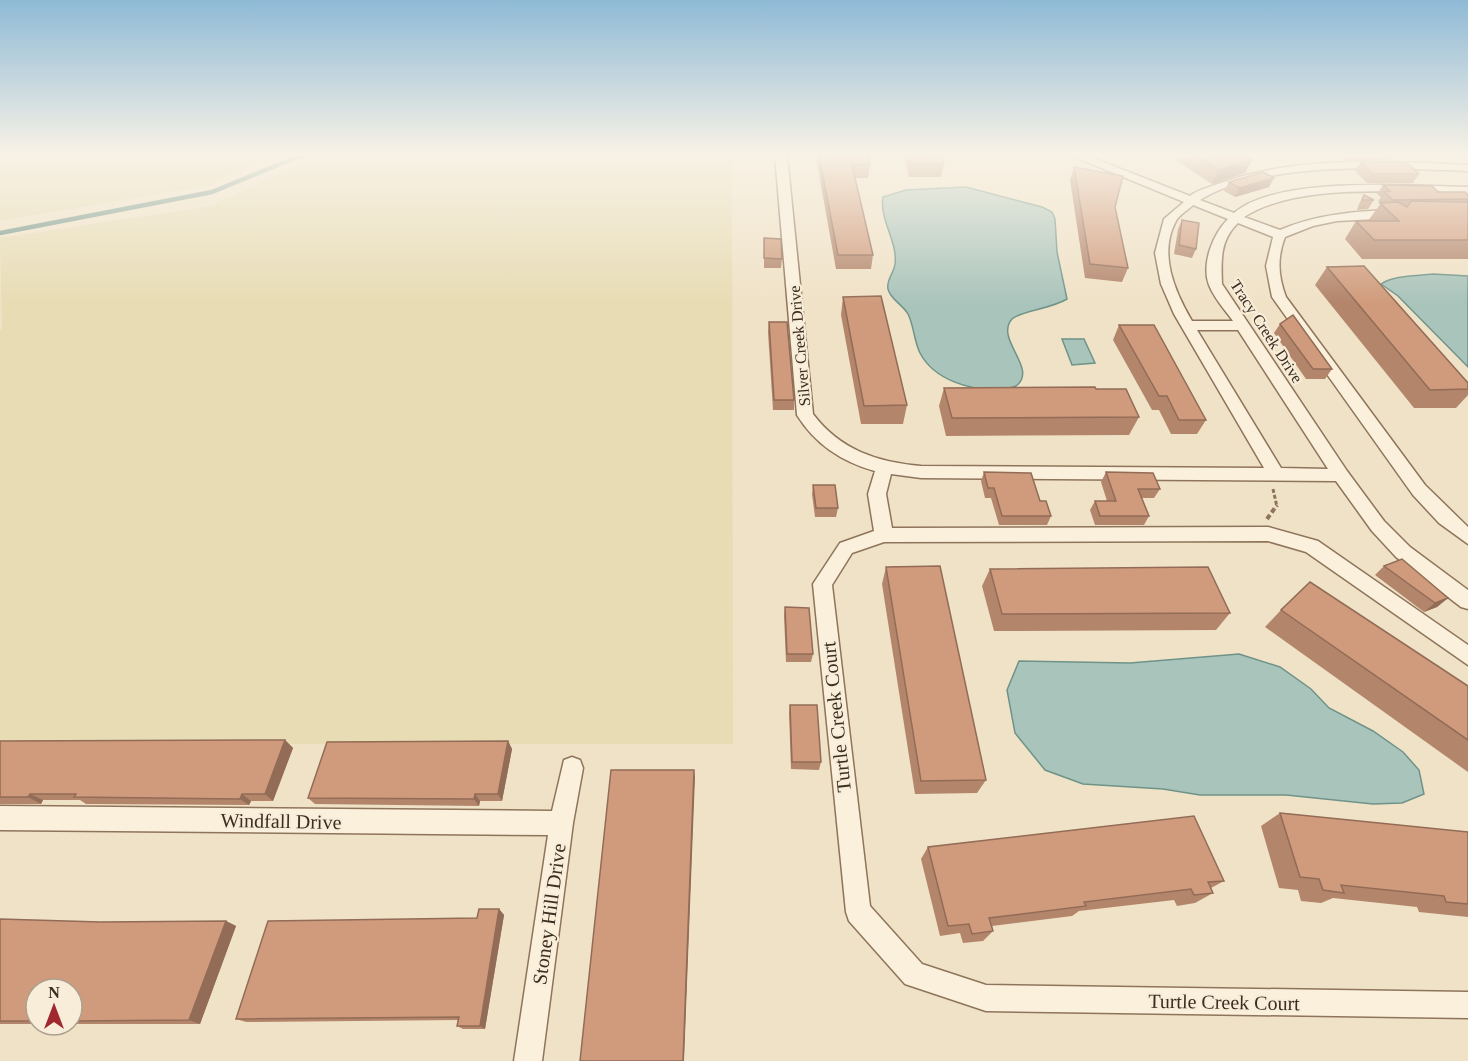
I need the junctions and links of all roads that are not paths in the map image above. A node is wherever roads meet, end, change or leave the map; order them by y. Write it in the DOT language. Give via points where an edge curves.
graph roads {
  1 [pos="786,205"];
  2 [pos="1187,205"];
  3 [pos="1203,205"];
  4 [pos="1264,205"];
  5 [pos="1414,214"];
  6 [pos="1236,218"];
  7 [pos="1280,235"];
  8 [pos="1188,325"];
  9 [pos="1242,326"];
  10 [pos="884,468"];
  11 [pos="1271,474"];
  12 [pos="1341,475"];
  13 [pos="884,535"];
  14 [pos="1468,537"];
  15 [pos="1468,602"];
  16 [pos="1468,656"];
  17 [pos="572,768"];
  18 [pos="0,818"];
  19 [pos="561,823"];
  20 [pos="1468,1005"];
  21 [pos="528,1061"];
  1 -- 10 [label="street, Silver Creek Drive" via="805,415 831,445"];
  2 -- 8 [label="street" via="1169,222 1161,254 1173,296"];
  3 -- 6 [label="street"];
  4 -- 6 [label="street, Tracy Creek Drive"];
  5 -- 7 [label="street" via="1347,214 1300,225"];
  6 -- 7 [label="street"];
  6 -- 9 [label="street, Tracy Creek Drive" via="1224,229 1215,252 1215,284"];
  7 -- 14 [label="street" via="1270,266 1279,297 1419,490"];
  8 -- 9 [label="street"];
  8 -- 11 [label="street"];
  9 -- 12 [label="street, Tracy Creek Drive"];
  10 -- 11 [label="street, Silver Creek Drive" via="921,472"];
  10 -- 13 [label="street" via="877,494"];
  11 -- 12 [label="street, Silver Creek Drive"];
  12 -- 15 [label="street, Tracy Creek Drive" via="1378,526 1403,552"];
  13 -- 16 [label="street, Turtle Creek Court" via="1268,534 1312,546"];
  13 -- 20 [label="street, Turtle Creek Court" via="846,548 822,584 858,912 914,975 986,998"];
  17 -- 19 [label="street, Stoney Hill Drive"];
  18 -- 19 [label="street, Windfall Drive"];
  19 -- 21 [label="street, Stoney Hill Drive"];
}
